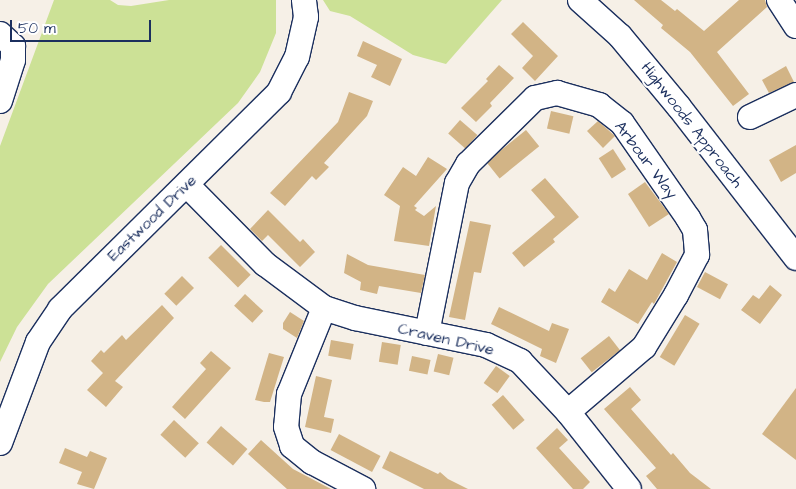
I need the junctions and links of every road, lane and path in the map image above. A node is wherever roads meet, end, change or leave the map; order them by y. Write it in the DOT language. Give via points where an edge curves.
graph roads {
  1 [pos="304,0"];
  2 [pos="580,0"];
  3 [pos="779,0"];
  4 [pos="796,26"];
  5 [pos="0,34"];
  6 [pos="796,95"];
  7 [pos="0,101"];
  8 [pos="750,117"];
  9 [pos="187,185"];
  10 [pos="796,258"];
  11 [pos="324,308"];
  12 [pos="427,333"];
  13 [pos="568,412"];
  14 [pos="1,440"];
  15 [pos="363,489"];
  16 [pos="629,489"];
  1 -- 9 [label="street, Eastwood Drive" via="306,17 297,57 279,92"];
  2 -- 10 [label="street, Highwoods Approach" via="620,36"];
  3 -- 4 [label="street"];
  5 -- 7 [label="street" via="13,46 13,60"];
  6 -- 8 [label="street"];
  9 -- 11 [label="street, Craven Drive" via="265,264"];
  9 -- 14 [label="street, Eastwood Drive" via="60,309 38,342"];
  11 -- 12 [label="street, Craven Drive"];
  11 -- 15 [label="street" via="289,394 286,427 292,446 312,462"];
  12 -- 13 [label="street, Craven Drive" via="486,345 520,361"];
  12 -- 13 [label="street, Arbour Way" via="457,183 468,164 535,98 557,93 599,105 622,123 688,218 695,230 697,255 644,348"];
  13 -- 16 [label="street, Craven Drive"];
}
